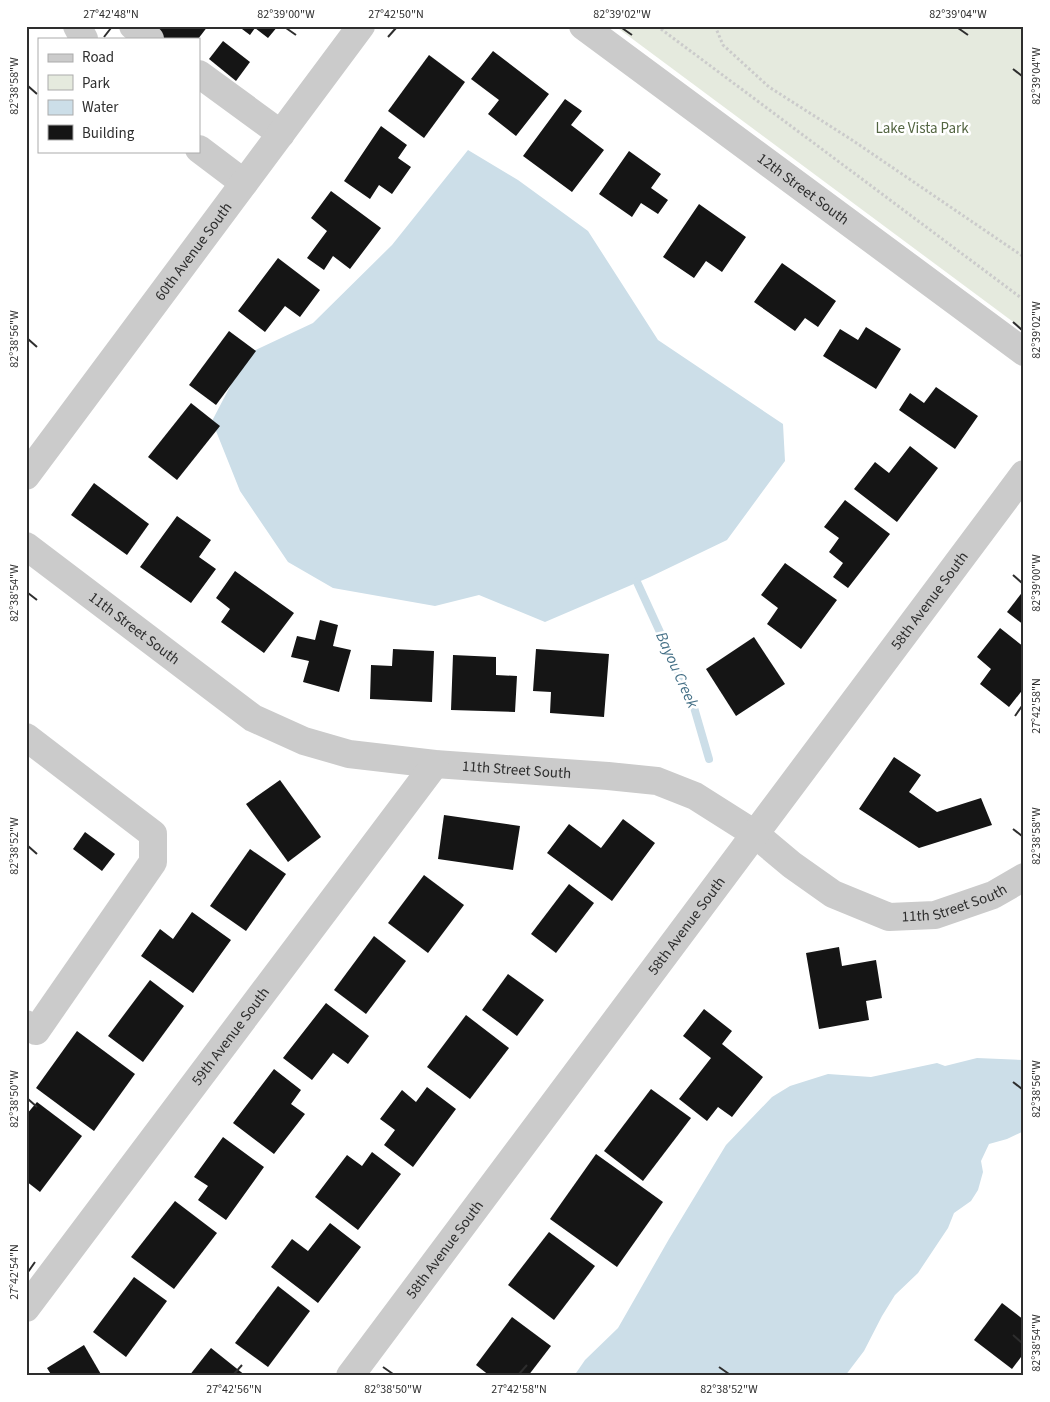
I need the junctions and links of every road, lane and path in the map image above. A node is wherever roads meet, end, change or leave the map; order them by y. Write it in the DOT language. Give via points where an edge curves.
graph roads {
  1 [pos="78,26"];
  2 [pos="133,26"];
  3 [pos="361,26"];
  4 [pos="583,26"];
  5 [pos="657,26"];
  6 [pos="715,26"];
  7 [pos="84,38"];
  8 [pos="149,38"];
  9 [pos="200,75"];
  10 [pos="281,134"];
  11 [pos="200,149"];
  12 [pos="244,184"];
  13 [pos="1024,257"];
  14 [pos="1024,300"];
  15 [pos="1024,352"];
  16 [pos="1024,474"];
  17 [pos="26,476"];
  18 [pos="26,546"];
  19 [pos="26,737"];
  20 [pos="435,764"];
  21 [pos="755,834"];
  22 [pos="1024,877"];
  23 [pos="26,1024"];
  24 [pos="26,1308"];
  25 [pos="350,1376"];
  1 -- 7 [label="street"];
  2 -- 8 [label="street"];
  3 -- 10 [label="street, 60th Avenue South"];
  4 -- 15 [label="street, 12th Street South"];
  5 -- 14 [label="path"];
  6 -- 13 [label="path" via="723,45 769,87"];
  9 -- 10 [label="street"];
  10 -- 12 [label="street, 60th Avenue South"];
  11 -- 12 [label="street"];
  12 -- 17 [label="street, 60th Avenue South"];
  16 -- 21 [label="street, 58th Avenue South"];
  18 -- 20 [label="street, 11th Street South" via="253,718 304,741 349,754"];
  19 -- 23 [label="street" via="153,834 154,862 36,1031"];
  20 -- 21 [label="street, 11th Street South" via="657,781 695,796"];
  20 -- 24 [label="street, 59th Avenue South"];
  21 -- 22 [label="street, 11th Street South" via="833,894 889,917 935,914 993,894"];
  21 -- 25 [label="street, 58th Avenue South"];
}
